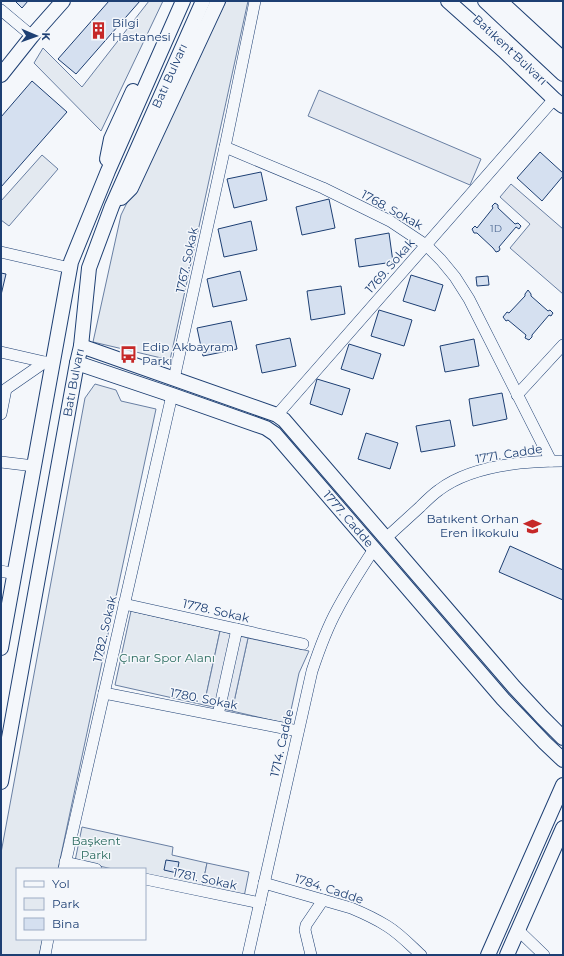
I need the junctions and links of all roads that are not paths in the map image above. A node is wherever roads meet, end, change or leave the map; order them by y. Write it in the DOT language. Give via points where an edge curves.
graph roads {
  1 [pos="63,1"];
  2 [pos="173,1"];
  3 [pos="183,1"];
  4 [pos="203,1"];
  5 [pos="218,1"];
  6 [pos="255,1"];
  7 [pos="448,1"];
  8 [pos="457,1"];
  9 [pos="485,1"];
  10 [pos="500,1"];
  11 [pos="1,10"];
  12 [pos="32,36"];
  13 [pos="563,59"];
  14 [pos="563,74"];
  15 [pos="1,75"];
  16 [pos="560,101"];
  17 [pos="225,147"];
  18 [pos="108,171"];
  19 [pos="112,206"];
  20 [pos="426,245"];
  21 [pos="1,252"];
  22 [pos="70,268"];
  23 [pos="563,345"];
  24 [pos="81,346"];
  25 [pos="1,352"];
  26 [pos="49,363"];
  27 [pos="77,363"];
  28 [pos="174,379"];
  29 [pos="3,392"];
  30 [pos="172,395"];
  31 [pos="517,395"];
  32 [pos="1,414"];
  33 [pos="277,415"];
  34 [pos="551,461"];
  35 [pos="563,461"];
  36 [pos="1,462"];
  37 [pos="34,466"];
  38 [pos="386,538"];
  39 [pos="374,549"];
  40 [pos="8,572"];
  41 [pos="124,604"];
  42 [pos="237,629"];
  43 [pos="303,644"];
  44 [pos="1,648"];
  45 [pos="104,693"];
  46 [pos="218,715"];
  47 [pos="298,731"];
  48 [pos="563,738"];
  49 [pos="563,760"];
  50 [pos="1,782"];
  51 [pos="563,785"];
  52 [pos="563,828"];
  53 [pos="64,866"];
  54 [pos="85,868"];
  55 [pos="146,879"];
  56 [pos="264,883"];
  57 [pos="323,900"];
  58 [pos="260,903"];
  59 [pos="502,924"];
  60 [pos="518,930"];
  61 [pos="48,940"];
  62 [pos="45,955"];
  63 [pos="248,955"];
  64 [pos="311,955"];
  65 [pos="421,955"];
  66 [pos="488,955"];
  67 [pos="507,955"];
  68 [pos="544,955"];
  1 -- 12 [label="main road"];
  2 -- 18 [label="main road" via="111,139 107,159"];
  3 -- 18 [label="main road, Batı Bulvarı"];
  4 -- 19 [label="main road, Batı Bulvarı"];
  5 -- 19 [label="main road" via="131,188"];
  6 -- 17 [label="street, 1767. Sokak"];
  7 -- 16 [label="main road"];
  8 -- 16 [label="main road, Batıkent Bulvarı"];
  9 -- 14 [label="main road, Batıkent Bulvarı"];
  10 -- 13 [label="main road"];
  11 -- 12 [label="street"];
  12 -- 15 [label="main road"];
  16 -- 20 [label="street, 1769. Sokak"];
  17 -- 20 [label="street, 1768. Sokak" via="323,188 390,221"];
  17 -- 28 [label="street, 1767. Sokak"];
  18 -- 22 [label="main road, Batı Bulvarı"];
  19 -- 24 [label="main road, Batı Bulvarı" via="89,268"];
  20 -- 31 [label="street, 1768. Sokak" via="450,271 469,299"];
  20 -- 33 [label="street, 1769. Sokak"];
  21 -- 22 [label="street"];
  22 -- 26 [label="main road, Batı Bulvarı"];
  23 -- 31 [label="street"];
  24 -- 27 [label="main road, Batı Bulvarı"];
  24 -- 28 [label="main road, 1777. Cadde"];
  25 -- 26 [label="street"];
  26 -- 29 [label="street" via="10,385"];
  26 -- 37 [label="main road, Batı Bulvarı"];
  27 -- 30 [label="main road, 1777. Cadde"];
  27 -- 50 [label="main road, Batı Bulvarı"];
  28 -- 33 [label="main road, 1777. Cadde"];
  29 -- 32 [label="street"];
  30 -- 39 [label="main road, 1777. Cadde" via="271,431"];
  30 -- 41 [label="street, 1782. Sokak"];
  31 -- 34 [label="street, 1768. Sokak"];
  33 -- 38 [label="main road, 1777. Cadde"];
  34 -- 35 [label="street, 1771. Cadde"];
  34 -- 38 [label="street, 1771. Cadde" via="480,471 451,482"];
  36 -- 37 [label="street"];
  37 -- 40 [label="main road, Batı Bulvarı"];
  38 -- 39 [label="main road"];
  38 -- 48 [label="main road, 1777. Cadde" via="514,687"];
  39 -- 47 [label="street, 1714. Cadde" via="337,610 322,641"];
  39 -- 49 [label="main road, 1777. Cadde" via="502,699"];
  40 -- 44 [label="main road, Batı Bulvarı"];
  41 -- 42 [label="street, 1778. Sokak"];
  41 -- 45 [label="street, 1782. Sokak"];
  42 -- 43 [label="street, 1778. Sokak"];
  42 -- 46 [label="street"];
  45 -- 46 [label="street, 1780. Sokak"];
  45 -- 53 [label="street, 1782. Sokak"];
  46 -- 47 [label="street, 1780. Sokak"];
  47 -- 56 [label="street, 1714. Cadde"];
  51 -- 59 [label="main road"];
  52 -- 60 [label="main road"];
  53 -- 54 [label="street"];
  55 -- 58 [label="street, 1781. Sokak"];
  56 -- 57 [label="street, 1784. Cadde"];
  56 -- 58 [label="street, 1714. Cadde"];
  57 -- 64 [label="street" via="306,925"];
  57 -- 65 [label="street, 1784. Cadde" via="351,908 376,920 402,937"];
  58 -- 63 [label="street, 1714. Cadde"];
  59 -- 60 [label="main road"];
  59 -- 66 [label="main road"];
  60 -- 67 [label="main road"];
  60 -- 68 [label="street"];
  61 -- 62 [label="street"];
}
